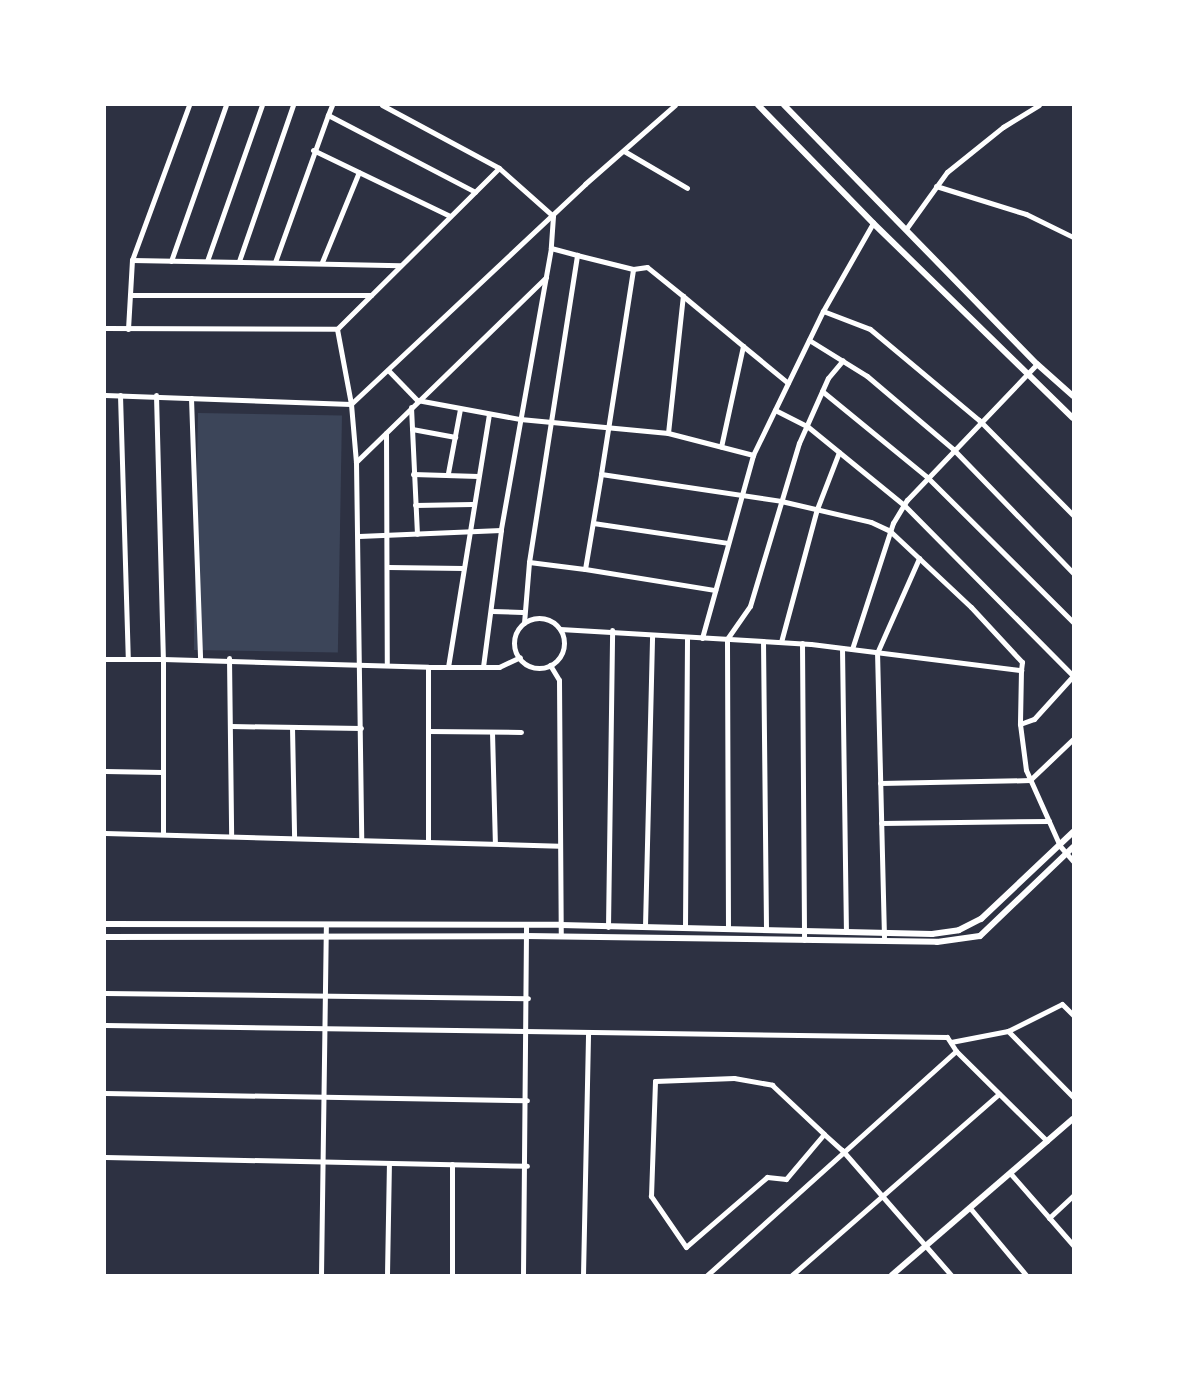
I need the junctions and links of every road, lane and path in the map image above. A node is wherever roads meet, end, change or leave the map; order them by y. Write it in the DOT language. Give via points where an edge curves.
graph roads {
  1 [pos="189,105"];
  2 [pos="226,105"];
  3 [pos="262,105"];
  4 [pos="293,105"];
  5 [pos="332,105"];
  6 [pos="382,105"];
  7 [pos="675,105"];
  8 [pos="758,105"];
  9 [pos="784,105"];
  10 [pos="1039,105"];
  11 [pos="328,115"];
  12 [pos="313,150"];
  13 [pos="624,151"];
  14 [pos="499,168"];
  15 [pos="359,172"];
  16 [pos="936,186"];
  17 [pos="687,188"];
  18 [pos="475,192"];
  19 [pos="450,216"];
  20 [pos="553,216"];
  21 [pos="873,223"];
  22 [pos="906,229"];
  23 [pos="1073,237"];
  24 [pos="552,248"];
  25 [pos="577,255"];
  26 [pos="132,260"];
  27 [pos="171,261"];
  28 [pos="207,261"];
  29 [pos="239,261"];
  30 [pos="275,262"];
  31 [pos="322,262"];
  32 [pos="401,266"];
  33 [pos="633,269"];
  34 [pos="547,276"];
  35 [pos="130,295"];
  36 [pos="371,295"];
  37 [pos="683,296"];
  38 [pos="823,311"];
  39 [pos="105,328"];
  40 [pos="128,329"];
  41 [pos="337,329"];
  42 [pos="809,340"];
  43 [pos="743,346"];
  44 [pos="843,360"];
  45 [pos="1036,364"];
  46 [pos="388,370"];
  47 [pos="1026,374"];
  48 [pos="788,383"];
  49 [pos="822,391"];
  50 [pos="105,395"];
  51 [pos="120,395"];
  52 [pos="156,395"];
  53 [pos="1073,396"];
  54 [pos="191,398"];
  55 [pos="417,400"];
  56 [pos="351,404"];
  57 [pos="411,407"];
  58 [pos="460,408"];
  59 [pos="775,410"];
  60 [pos="489,414"];
  61 [pos="1073,418"];
  62 [pos="520,419"];
  63 [pos="552,420"];
  64 [pos="979,420"];
  65 [pos="608,425"];
  66 [pos="807,426"];
  67 [pos="412,429"];
  68 [pos="386,433"];
  69 [pos="668,433"];
  70 [pos="455,437"];
  71 [pos="721,447"];
  72 [pos="953,449"];
  73 [pos="839,452"];
  74 [pos="753,455"];
  75 [pos="356,462"];
  76 [pos="448,473"];
  77 [pos="413,474"];
  78 [pos="601,474"];
  79 [pos="478,476"];
  80 [pos="927,477"];
  81 [pos="742,496"];
  82 [pos="781,501"];
  83 [pos="472,504"];
  84 [pos="415,505"];
  85 [pos="904,505"];
  86 [pos="817,509"];
  87 [pos="1073,515"];
  88 [pos="593,523"];
  89 [pos="501,530"];
  90 [pos="468,531"];
  91 [pos="890,531"];
  92 [pos="417,534"];
  93 [pos="388,535"];
  94 [pos="359,536"];
  95 [pos="728,543"];
  96 [pos="918,558"];
  97 [pos="529,562"];
  98 [pos="388,567"];
  99 [pos="463,568"];
  100 [pos="585,569"];
  101 [pos="1073,573"];
  102 [pos="715,590"];
  103 [pos="492,611"];
  104 [pos="522,612"];
  105 [pos="1073,622"];
  106 [pos="524,623"];
  107 [pos="560,629"];
  108 [pos="612,630"];
  109 [pos="652,635"];
  110 [pos="687,637"];
  111 [pos="702,638"];
  112 [pos="727,639"];
  113 [pos="764,641"];
  114 [pos="781,642"];
  115 [pos="802,643"];
  116 [pos="842,648"];
  117 [pos="852,649"];
  118 [pos="877,653"];
  119 [pos="519,657"];
  120 [pos="229,658"];
  121 [pos="105,659"];
  122 [pos="128,659"];
  123 [pos="163,659"];
  124 [pos="200,659"];
  125 [pos="360,662"];
  126 [pos="387,663"];
  127 [pos="550,665"];
  128 [pos="483,666"];
  129 [pos="428,667"];
  130 [pos="448,667"];
  131 [pos="1021,670"];
  132 [pos="1073,676"];
  133 [pos="1020,724"];
  134 [pos="231,726"];
  135 [pos="292,727"];
  136 [pos="361,728"];
  137 [pos="428,731"];
  138 [pos="492,732"];
  139 [pos="521,732"];
  140 [pos="1073,739"];
  141 [pos="105,771"];
  142 [pos="162,772"];
  143 [pos="1030,780"];
  144 [pos="880,783"];
  145 [pos="1049,821"];
  146 [pos="881,823"];
  147 [pos="105,832"];
  148 [pos="163,832"];
  149 [pos="1073,832"];
  150 [pos="231,834"];
  151 [pos="294,836"];
  152 [pos="361,838"];
  153 [pos="428,840"];
  154 [pos="495,843"];
  155 [pos="559,846"];
  156 [pos="1060,846"];
  157 [pos="1073,847"];
  158 [pos="1066,854"];
  159 [pos="1073,861"];
  160 [pos="105,924"];
  161 [pos="326,924"];
  162 [pos="526,925"];
  163 [pos="561,925"];
  164 [pos="645,926"];
  165 [pos="608,927"];
  166 [pos="685,927"];
  167 [pos="728,929"];
  168 [pos="764,930"];
  169 [pos="804,930"];
  170 [pos="846,931"];
  171 [pos="884,931"];
  172 [pos="938,933"];
  173 [pos="326,936"];
  174 [pos="526,936"];
  175 [pos="561,936"];
  176 [pos="105,937"];
  177 [pos="804,940"];
  178 [pos="686,941"];
  179 [pos="761,941"];
  180 [pos="884,941"];
  181 [pos="937,942"];
  182 [pos="105,993"];
  183 [pos="325,993"];
  184 [pos="528,998"];
  185 [pos="1073,1015"];
  186 [pos="105,1025"];
  187 [pos="325,1029"];
  188 [pos="1008,1031"];
  189 [pos="527,1032"];
  190 [pos="588,1033"];
  191 [pos="951,1042"];
  192 [pos="956,1051"];
  193 [pos="105,1093"];
  194 [pos="999,1094"];
  195 [pos="1073,1097"];
  196 [pos="324,1098"];
  197 [pos="527,1100"];
  198 [pos="1073,1119"];
  199 [pos="824,1134"];
  200 [pos="1047,1141"];
  201 [pos="842,1150"];
  202 [pos="105,1157"];
  203 [pos="323,1162"];
  204 [pos="389,1163"];
  205 [pos="452,1164"];
  206 [pos="526,1166"];
  207 [pos="1010,1173"];
  208 [pos="882,1196"];
  209 [pos="1073,1196"];
  210 [pos="970,1208"];
  211 [pos="1049,1218"];
  212 [pos="1073,1245"];
  213 [pos="926,1246"];
  214 [pos="321,1275"];
  215 [pos="387,1275"];
  216 [pos="452,1275"];
  217 [pos="523,1275"];
  218 [pos="583,1275"];
  219 [pos="707,1275"];
  220 [pos="792,1275"];
  221 [pos="892,1275"];
  222 [pos="951,1275"];
  223 [pos="1026,1275"];
  1 -- 26 [label="street"];
  2 -- 27 [label="street"];
  3 -- 28 [label="street"];
  4 -- 29 [label="street"];
  5 -- 11 [label="street"];
  6 -- 14 [label="street"];
  7 -- 13 [label="street"];
  8 -- 21 [label="street"];
  9 -- 22 [label="street"];
  10 -- 16 [label="street" via="1003,127"];
  11 -- 12 [label="street"];
  11 -- 18 [label="street"];
  12 -- 15 [label="street"];
  12 -- 30 [label="street"];
  13 -- 17 [label="street"];
  13 -- 20 [label="street"];
  14 -- 18 [label="street"];
  14 -- 20 [label="street"];
  15 -- 19 [label="street"];
  15 -- 31 [label="street"];
  16 -- 22 [label="street"];
  16 -- 23 [label="street" via="1026,214"];
  18 -- 19 [label="street"];
  19 -- 32 [label="street"];
  20 -- 24 [label="street"];
  20 -- 46 [label="street"];
  21 -- 38 [label="street"];
  21 -- 47 [label="street"];
  22 -- 45 [label="street"];
  24 -- 25 [label="street"];
  24 -- 34 [label="street"];
  25 -- 33 [label="street"];
  25 -- 63 [label="street"];
  26 -- 27 [label="street"];
  26 -- 35 [label="street"];
  27 -- 28 [label="street"];
  28 -- 29 [label="street"];
  29 -- 30 [label="street"];
  30 -- 31 [label="street"];
  31 -- 32 [label="street"];
  32 -- 36 [label="street"];
  33 -- 37 [label="street" via="647,267"];
  33 -- 65 [label="street"];
  34 -- 55 [label="street"];
  34 -- 62 [label="street"];
  35 -- 36 [label="street"];
  35 -- 40 [label="street"];
  36 -- 41 [label="street"];
  37 -- 43 [label="street"];
  37 -- 69 [label="street"];
  38 -- 42 [label="street"];
  38 -- 64 [label="street" via="870,329"];
  39 -- 40 [label="street"];
  40 -- 41 [label="street"];
  41 -- 56 [label="street"];
  42 -- 44 [label="street"];
  42 -- 48 [label="street"];
  43 -- 48 [label="street"];
  43 -- 71 [label="street"];
  44 -- 49 [label="street"];
  44 -- 72 [label="street"];
  45 -- 47 [label="street"];
  45 -- 53 [label="street"];
  46 -- 55 [label="street"];
  46 -- 56 [label="street"];
  47 -- 61 [label="street"];
  47 -- 64 [label="street"];
  48 -- 59 [label="street"];
  49 -- 66 [label="street"];
  49 -- 80 [label="street"];
  50 -- 51 [label="street"];
  51 -- 52 [label="street"];
  51 -- 122 [label="street"];
  52 -- 54 [label="street"];
  52 -- 123 [label="street"];
  54 -- 56 [label="street"];
  54 -- 124 [label="street"];
  55 -- 57 [label="street"];
  55 -- 58 [label="street"];
  56 -- 75 [label="street"];
  57 -- 67 [label="street"];
  57 -- 68 [label="street"];
  58 -- 60 [label="street"];
  58 -- 70 [label="street"];
  59 -- 66 [label="street"];
  59 -- 74 [label="street"];
  60 -- 62 [label="street"];
  60 -- 79 [label="street"];
  62 -- 63 [label="street"];
  62 -- 89 [label="street"];
  63 -- 65 [label="street"];
  63 -- 97 [label="street"];
  64 -- 72 [label="street"];
  64 -- 87 [label="street"];
  65 -- 69 [label="street"];
  65 -- 78 [label="street"];
  66 -- 73 [label="street"];
  66 -- 82 [label="street"];
  67 -- 70 [label="street"];
  67 -- 77 [label="street"];
  68 -- 75 [label="street"];
  68 -- 93 [label="street"];
  69 -- 71 [label="street"];
  70 -- 76 [label="street"];
  71 -- 74 [label="street"];
  72 -- 80 [label="street"];
  72 -- 101 [label="street"];
  73 -- 85 [label="street"];
  73 -- 86 [label="street"];
  74 -- 81 [label="street"];
  75 -- 94 [label="street"];
  76 -- 77 [label="street"];
  76 -- 79 [label="street"];
  77 -- 84 [label="street"];
  78 -- 81 [label="street"];
  78 -- 88 [label="street"];
  79 -- 83 [label="street"];
  80 -- 85 [label="street"];
  80 -- 105 [label="street"];
  81 -- 82 [label="street"];
  81 -- 95 [label="street"];
  82 -- 86 [label="street"];
  82 -- 112 [label="street" via="750,606"];
  83 -- 84 [label="street"];
  83 -- 90 [label="street"];
  84 -- 92 [label="street"];
  85 -- 91 [label="street"];
  85 -- 132 [label="street"];
  86 -- 91 [label="street" via="871,522"];
  86 -- 114 [label="street"];
  88 -- 95 [label="street"];
  88 -- 100 [label="street"];
  89 -- 90 [label="street"];
  89 -- 103 [label="street"];
  90 -- 92 [label="street"];
  90 -- 99 [label="street"];
  91 -- 96 [label="street"];
  91 -- 117 [label="street"];
  92 -- 93 [label="street"];
  93 -- 94 [label="street"];
  93 -- 98 [label="street"];
  94 -- 125 [label="street"];
  95 -- 102 [label="street"];
  96 -- 118 [label="street"];
  96 -- 131 [label="street" via="1022,662"];
  97 -- 100 [label="street"];
  97 -- 104 [label="street"];
  98 -- 99 [label="street"];
  98 -- 126 [label="street"];
  99 -- 130 [label="street"];
  100 -- 102 [label="street"];
  102 -- 111 [label="street"];
  103 -- 104 [label="street"];
  103 -- 128 [label="street"];
  104 -- 106 [label="street"];
  106 -- 107 [label="street" via="544,618"];
  106 -- 119 [label="street" via="515,641"];
  107 -- 108 [label="street"];
  107 -- 127 [label="street" via="563,650"];
  108 -- 109 [label="street"];
  108 -- 165 [label="street"];
  109 -- 110 [label="street"];
  109 -- 164 [label="street"];
  110 -- 111 [label="street"];
  110 -- 166 [label="street"];
  111 -- 112 [label="street"];
  112 -- 113 [label="street"];
  112 -- 167 [label="street"];
  113 -- 114 [label="street"];
  113 -- 168 [label="street"];
  114 -- 115 [label="street"];
  115 -- 116 [label="street"];
  115 -- 169 [label="street"];
  116 -- 117 [label="street"];
  116 -- 170 [label="street"];
  117 -- 118 [label="street"];
  118 -- 131 [label="street"];
  118 -- 144 [label="street"];
  119 -- 127 [label="street" via="532,666"];
  119 -- 128 [label="street" via="506,665"];
  120 -- 124 [label="street"];
  120 -- 125 [label="street"];
  120 -- 134 [label="street"];
  121 -- 122 [label="street"];
  122 -- 123 [label="street"];
  123 -- 124 [label="street"];
  123 -- 142 [label="street"];
  125 -- 126 [label="street"];
  125 -- 136 [label="street"];
  126 -- 129 [label="street"];
  127 -- 155 [label="street" via="559,680"];
  128 -- 130 [label="street"];
  129 -- 130 [label="street"];
  129 -- 137 [label="street"];
  131 -- 133 [label="street"];
  132 -- 133 [label="street" via="1034,719"];
  133 -- 143 [label="street"];
  134 -- 135 [label="street"];
  134 -- 150 [label="street"];
  135 -- 136 [label="street"];
  135 -- 151 [label="street"];
  136 -- 152 [label="street"];
  137 -- 138 [label="street"];
  137 -- 153 [label="street"];
  138 -- 139 [label="street"];
  138 -- 154 [label="street"];
  140 -- 143 [label="street"];
  141 -- 142 [label="street"];
  142 -- 148 [label="street"];
  143 -- 144 [label="street"];
  143 -- 145 [label="street"];
  144 -- 146 [label="street"];
  145 -- 146 [label="street"];
  145 -- 156 [label="street"];
  146 -- 171 [label="street"];
  147 -- 148 [label="street"];
  148 -- 150 [label="street"];
  149 -- 156 [label="street"];
  150 -- 151 [label="street"];
  151 -- 152 [label="street"];
  152 -- 153 [label="street"];
  153 -- 154 [label="street"];
  154 -- 155 [label="street"];
  155 -- 163 [label="street"];
  156 -- 158 [label="street"];
  156 -- 172 [label="street" via="981,919 959,930"];
  157 -- 158 [label="street"];
  158 -- 159 [label="street"];
  158 -- 181 [label="street" via="980,936"];
  160 -- 161 [label="street"];
  161 -- 162 [label="street"];
  161 -- 173 [label="street"];
  162 -- 163 [label="street"];
  162 -- 174 [label="street"];
  163 -- 165 [label="street"];
  163 -- 175 [label="street"];
  164 -- 165 [label="street"];
  164 -- 166 [label="street"];
  166 -- 167 [label="street"];
  166 -- 178 [label="street"];
  167 -- 168 [label="street"];
  168 -- 169 [label="street"];
  168 -- 179 [label="street"];
  169 -- 170 [label="street"];
  169 -- 177 [label="street"];
  170 -- 171 [label="street"];
  171 -- 172 [label="street"];
  171 -- 180 [label="street"];
  172 -- 181 [label="street"];
  173 -- 174 [label="street"];
  173 -- 176 [label="street"];
  173 -- 183 [label="street"];
  174 -- 175 [label="street"];
  174 -- 184 [label="street"];
  175 -- 178 [label="street"];
  177 -- 179 [label="street"];
  177 -- 180 [label="street"];
  178 -- 179 [label="street"];
  180 -- 181 [label="street"];
  182 -- 183 [label="street"];
  183 -- 184 [label="street"];
  183 -- 187 [label="street"];
  184 -- 189 [label="street"];
  185 -- 188 [label="street" via="1062,1004"];
  186 -- 187 [label="street"];
  187 -- 189 [label="street"];
  187 -- 196 [label="street"];
  188 -- 191 [label="street"];
  188 -- 195 [label="street"];
  189 -- 190 [label="street"];
  189 -- 197 [label="street"];
  190 -- 191 [label="street" via="947,1037"];
  190 -- 218 [label="street"];
  191 -- 192 [label="street"];
  192 -- 194 [label="street"];
  192 -- 201 [label="street"];
  193 -- 196 [label="street"];
  194 -- 200 [label="street"];
  194 -- 208 [label="street"];
  196 -- 197 [label="street"];
  196 -- 203 [label="street"];
  197 -- 206 [label="street"];
  198 -- 200 [label="street"];
  199 -- 199 [label="street" via="772,1085 734,1078 655,1081 651,1196 686,1247 767,1177 786,1179"];
  199 -- 201 [label="street"];
  200 -- 207 [label="street"];
  201 -- 208 [label="street"];
  201 -- 219 [label="street"];
  202 -- 203 [label="street"];
  203 -- 204 [label="street"];
  203 -- 214 [label="street"];
  204 -- 205 [label="street"];
  204 -- 215 [label="street"];
  205 -- 206 [label="street"];
  205 -- 216 [label="street"];
  206 -- 217 [label="street"];
  207 -- 210 [label="street"];
  207 -- 211 [label="street"];
  208 -- 213 [label="street"];
  208 -- 220 [label="street"];
  209 -- 211 [label="street"];
  210 -- 213 [label="street"];
  210 -- 223 [label="street"];
  211 -- 212 [label="street"];
  213 -- 221 [label="street"];
  213 -- 222 [label="street"];
}
